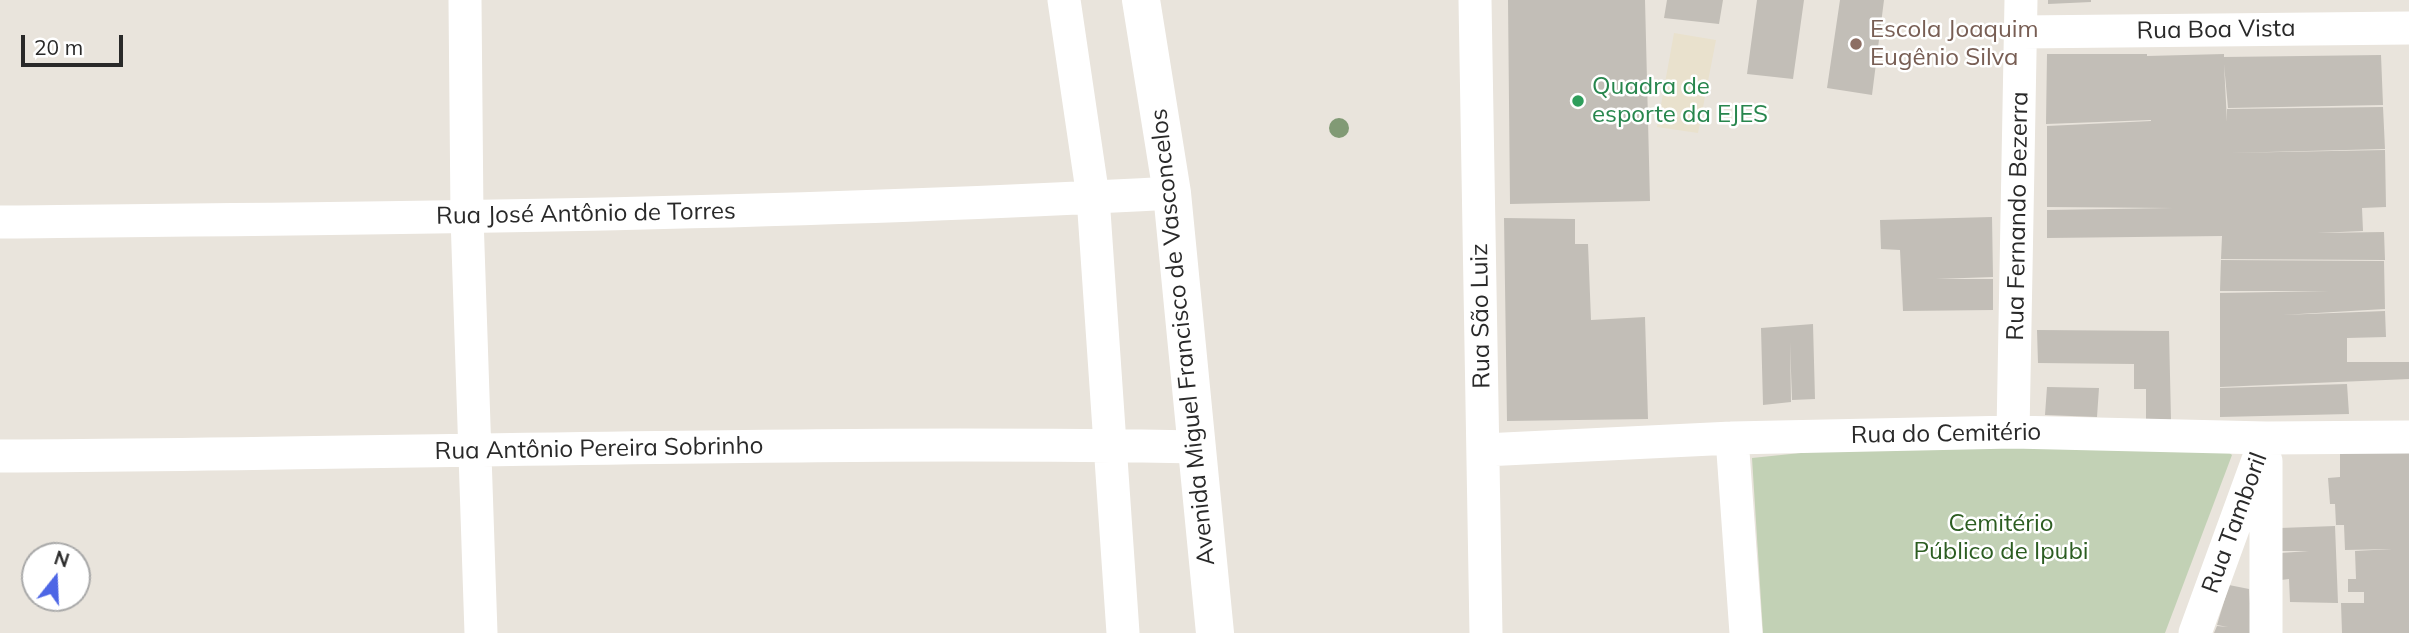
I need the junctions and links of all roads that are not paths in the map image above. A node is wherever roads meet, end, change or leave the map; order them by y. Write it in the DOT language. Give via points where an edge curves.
graph roads {
  1 [pos="465,0"];
  2 [pos="1064,0"];
  3 [pos="1141,0"];
  4 [pos="1475,0"];
  5 [pos="2022,16"];
  6 [pos="2409,28"];
  7 [pos="1172,192"];
  8 [pos="1093,197"];
  9 [pos="467,217"];
  10 [pos="0,222"];
  11 [pos="2013,432"];
  12 [pos="1732,438"];
  13 [pos="2266,438"];
  14 [pos="2409,438"];
  15 [pos="1109,445"];
  16 [pos="1198,447"];
  17 [pos="1483,450"];
  18 [pos="474,452"];
  19 [pos="0,456"];
  20 [pos="481,633"];
  21 [pos="1123,633"];
  22 [pos="1215,633"];
  23 [pos="1486,633"];
  24 [pos="1746,633"];
  25 [pos="2194,633"];
  26 [pos="2266,633"];
  1 -- 9 [label="street"];
  2 -- 8 [label="street"];
  3 -- 7 [label="street, Avenida Miguel Francisco de Vasconcelos"];
  4 -- 17 [label="street, Rua São Luiz"];
  5 -- 6 [label="street, Rua Boa Vista"];
  5 -- 11 [label="street, Rua Fernando Bezerra"];
  7 -- 8 [label="street, Rua José Antônio de Torres"];
  7 -- 16 [label="street, Avenida Miguel Francisco de Vasconcelos"];
  8 -- 9 [label="street, Rua José Antônio de Torres"];
  8 -- 15 [label="street"];
  9 -- 10 [label="street, Rua José Antônio de Torres"];
  9 -- 18 [label="street"];
  11 -- 12 [label="street, Rua do Cemitério"];
  11 -- 13 [label="street, Rua do Cemitério"];
  12 -- 17 [label="street, Rua do Cemitério"];
  12 -- 24 [label="street"];
  13 -- 14 [label="street, Rua do Cemitério"];
  13 -- 25 [label="street, Rua Tamboril"];
  13 -- 26 [label="street, Rua Tamboril"];
  15 -- 16 [label="street, Rua Antônio Pereira Sobrinho"];
  15 -- 18 [label="street, Rua Antônio Pereira Sobrinho" via="838,444"];
  15 -- 21 [label="street"];
  16 -- 22 [label="street, Avenida Miguel Francisco de Vasconcelos"];
  17 -- 23 [label="street, Rua São Luiz"];
  18 -- 19 [label="street, Rua Antônio Pereira Sobrinho"];
  18 -- 20 [label="street"];
}
